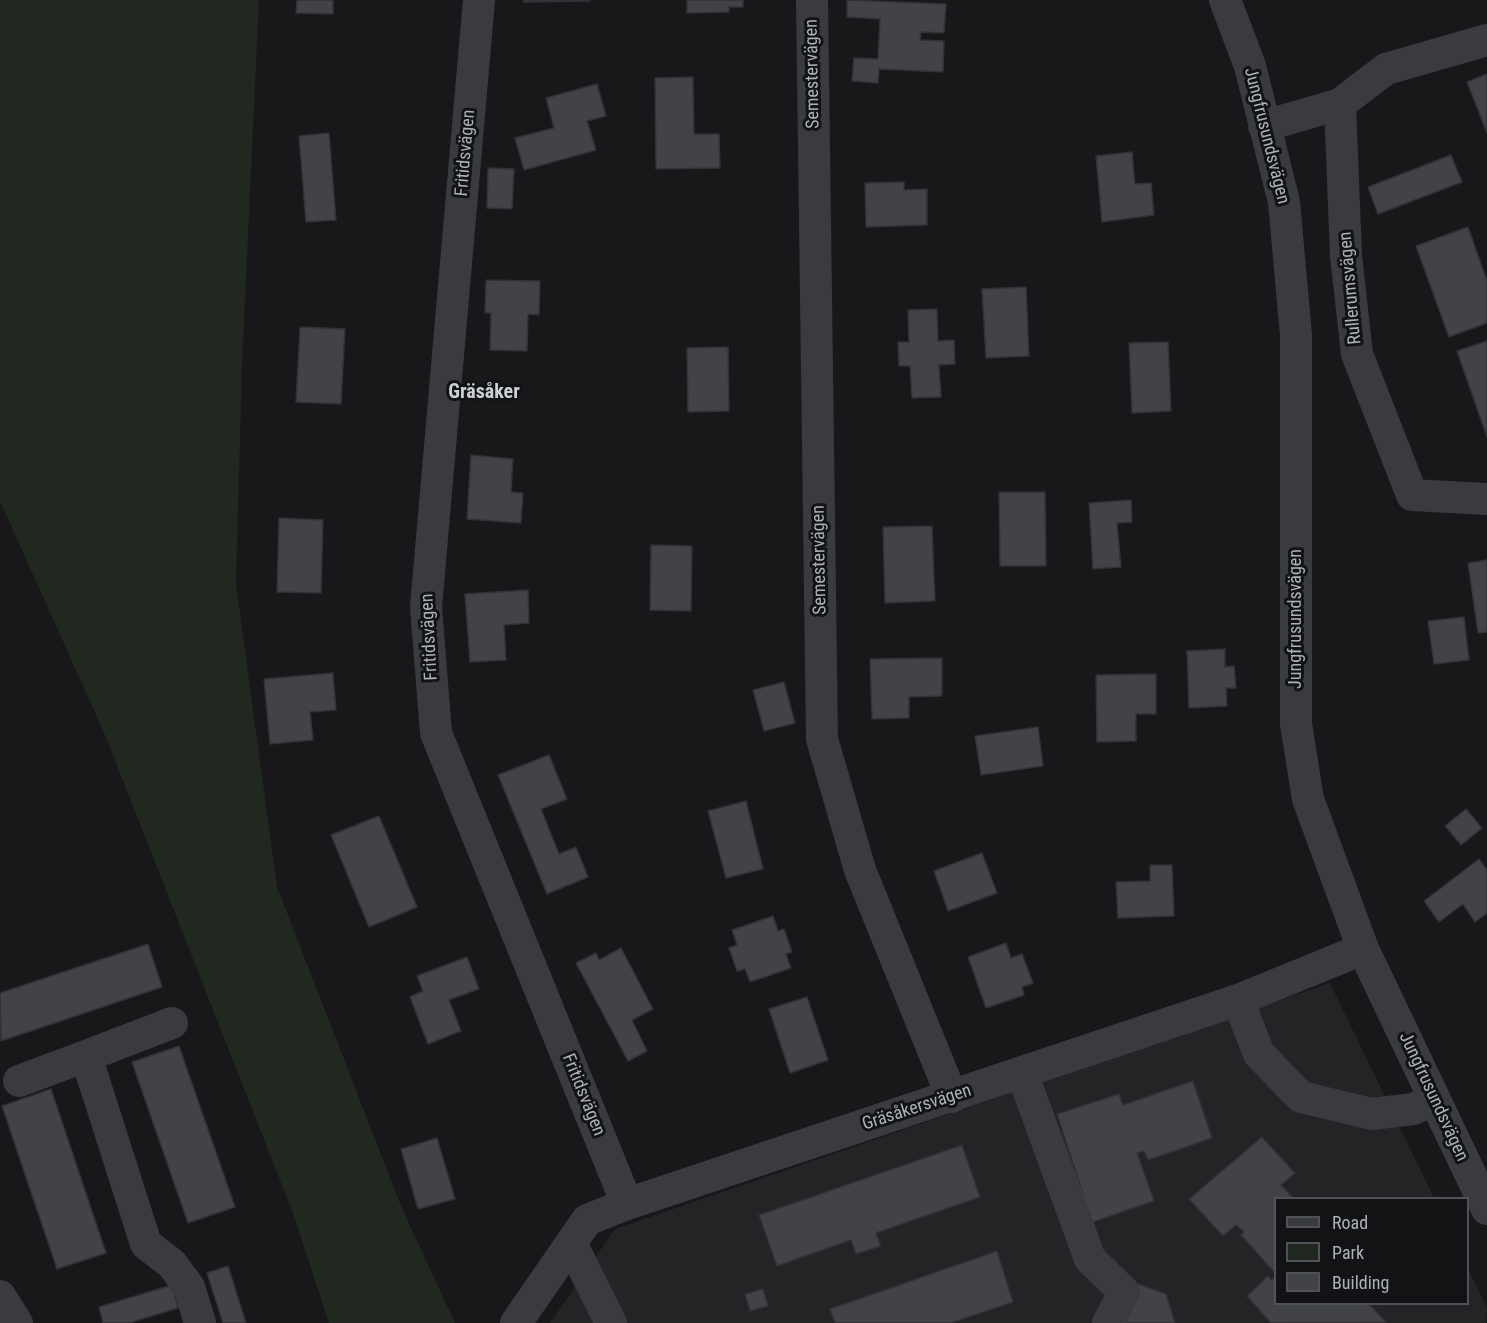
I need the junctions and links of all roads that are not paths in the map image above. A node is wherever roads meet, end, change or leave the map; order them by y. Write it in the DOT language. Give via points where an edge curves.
graph roads {
  1 [pos="479,0"];
  2 [pos="812,0"];
  3 [pos="1225,0"];
  4 [pos="1487,40"];
  5 [pos="1340,104"];
  6 [pos="1264,126"];
  7 [pos="1487,499"];
  8 [pos="1364,949"];
  9 [pos="1238,1000"];
  10 [pos="172,1023"];
  11 [pos="86,1056"];
  12 [pos="1022,1073"];
  13 [pos="19,1081"];
  14 [pos="952,1097"];
  15 [pos="1434,1100"];
  16 [pos="627,1204"];
  17 [pos="1487,1209"];
  18 [pos="571,1243"];
  19 [pos="0,1296"];
  20 [pos="17,1323"];
  21 [pos="200,1323"];
  22 [pos="516,1323"];
  23 [pos="611,1323"];
  24 [pos="1108,1323"];
  1 -- 16 [label="street, Fritidsvägen" via="426,607 436,733"];
  2 -- 14 [label="street, Semestervägen" via="822,739 861,870"];
  3 -- 6 [label="street, Jungfrusundsvägen" via="1250,66"];
  4 -- 5 [label="street" via="1386,69"];
  5 -- 6 [label="street"];
  5 -- 7 [label="street, Rullerumsvägen" via="1346,256 1357,354 1412,495"];
  6 -- 8 [label="street, Jungfrusundsvägen" via="1284,202 1296,335 1296,724 1308,799"];
  8 -- 9 [label="street, Gräsåkersvägen"];
  8 -- 15 [label="street, Jungfrusundsvägen"];
  9 -- 12 [label="street, Gräsåkersvägen"];
  9 -- 15 [label="street" via="1259,1054 1301,1097 1372,1114 1413,1108"];
  10 -- 11 [label="street"];
  11 -- 13 [label="street"];
  11 -- 21 [label="street" via="146,1244 172,1264 189,1287"];
  12 -- 14 [label="street, Gräsåkersvägen"];
  12 -- 24 [label="street" via="1090,1259 1124,1292"];
  14 -- 16 [label="street, Gräsåkersvägen"];
  15 -- 17 [label="street, Jungfrusundsvägen"];
  16 -- 18 [label="street, Gräsåkersvägen" via="587,1220"];
  18 -- 22 [label="street, Gräsåkersvägen"];
  18 -- 23 [label="street"];
  19 -- 20 [label="street"];
}
